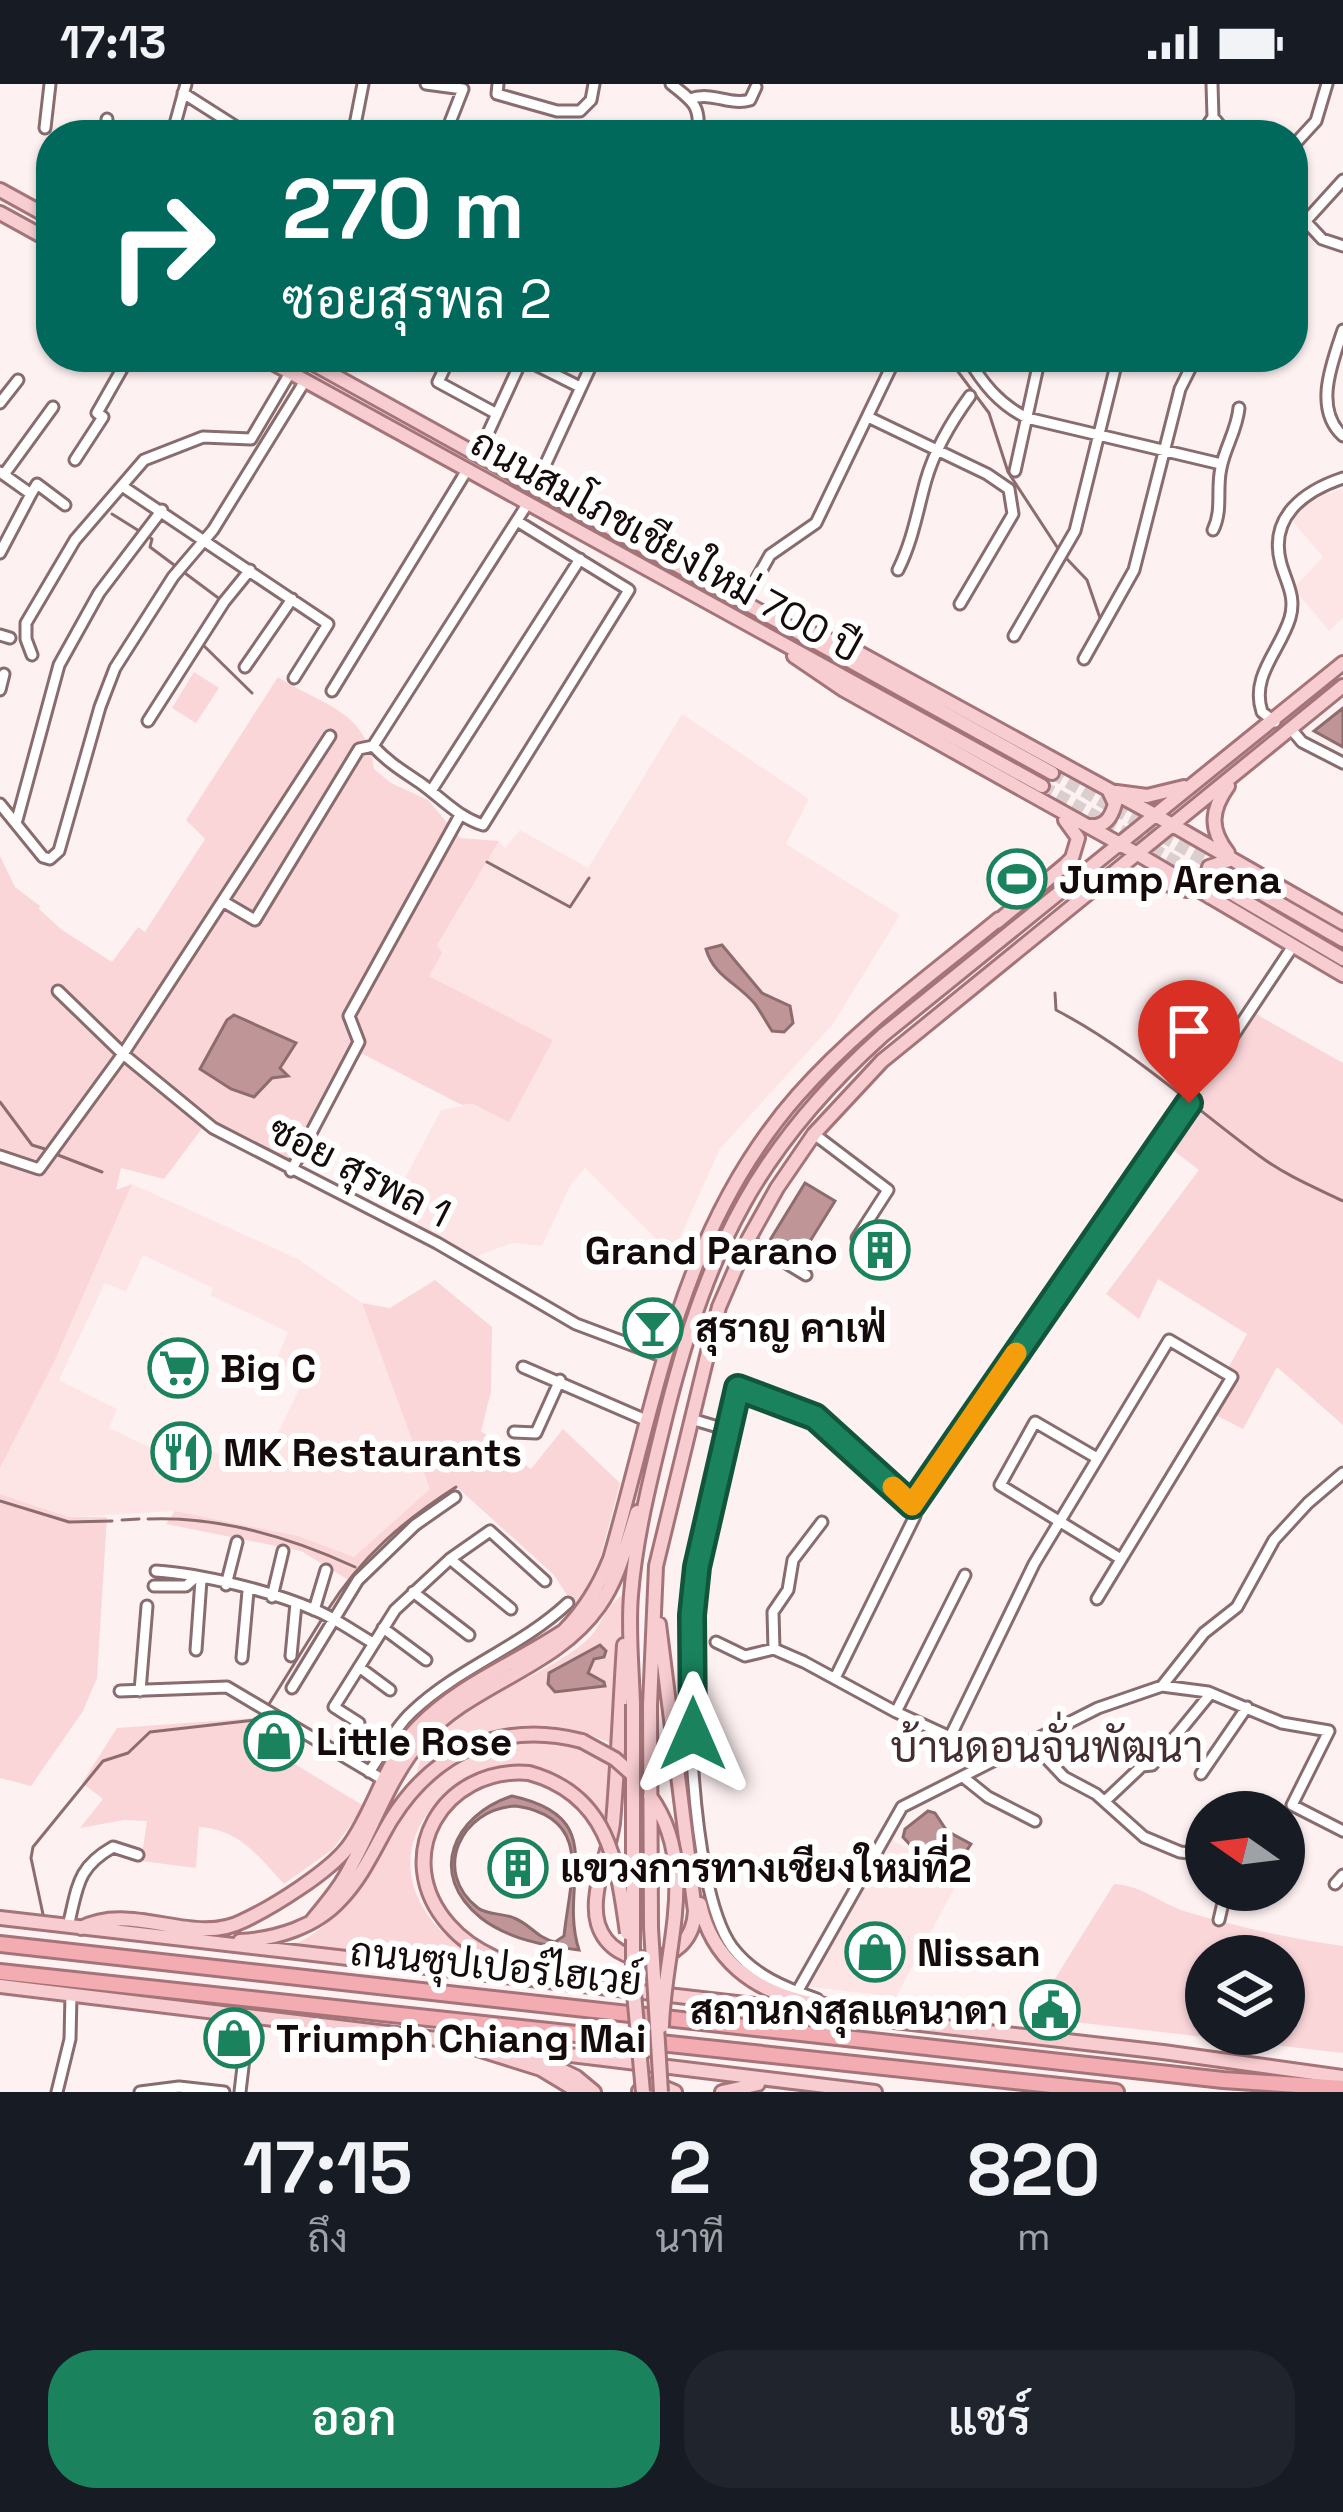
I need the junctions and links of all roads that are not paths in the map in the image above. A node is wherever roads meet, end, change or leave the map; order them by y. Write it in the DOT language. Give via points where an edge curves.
graph roads {
  1 [pos="50,84"];
  2 [pos="363,84"];
  3 [pos="426,84"];
  4 [pos="498,84"];
  5 [pos="595,84"];
  6 [pos="671,84"];
  7 [pos="1212,84"];
  8 [pos="1327,84"];
  9 [pos="756,87"];
  10 [pos="185,89"];
  11 [pos="690,99"];
  12 [pos="1213,117"];
  13 [pos="46,120"];
  14 [pos="176,120"];
  15 [pos="228,120"];
  16 [pos="356,120"];
  17 [pos="451,120"];
  18 [pos="699,120"];
  19 [pos="1211,120"];
  20 [pos="1216,120"];
  21 [pos="1308,130"];
  22 [pos="1343,180"];
  23 [pos="0,190"];
  24 [pos="36,210"];
  25 [pos="0,213"];
  26 [pos="1308,218"];
  27 [pos="1308,227"];
  28 [pos="36,233"];
  29 [pos="1343,245"];
  30 [pos="1343,330"];
  31 [pos="120,372"];
  32 [pos="328,372"];
  33 [pos="443,372"];
  34 [pos="515,372"];
  35 [pos="551,372"];
  36 [pos="588,372"];
  37 [pos="889,372"];
  38 [pos="976,372"];
  39 [pos="1037,372"];
  40 [pos="1114,372"];
  41 [pos="1188,372"];
  42 [pos="290,373"];
  43 [pos="18,380"];
  44 [pos="305,381"];
  45 [pos="580,387"];
  46 [pos="970,396"];
  47 [pos="2,397"];
  48 [pos="53,406"];
  49 [pos="1239,408"];
  50 [pos="497,414"];
  51 [pos="868,417"];
  52 [pos="1027,418"];
  53 [pos="1099,435"];
  54 [pos="1343,436"];
  55 [pos="937,450"];
  56 [pos="1164,451"];
  57 [pos="478,455"];
  58 [pos="75,460"];
  59 [pos="1221,464"];
  60 [pos="467,470"];
  61 [pos="1016,471"];
  62 [pos="3,472"];
  63 [pos="1343,478"];
  64 [pos="122,486"];
  65 [pos="535,487"];
  66 [pos="31,494"];
  67 [pos="528,503"];
  68 [pos="65,506"];
  69 [pos="162,510"];
  70 [pos="517,520"];
  71 [pos="1214,530"];
  72 [pos="206,540"];
  73 [pos="0,553"];
  74 [pos="580,559"];
  75 [pos="898,570"];
  76 [pos="250,571"];
  77 [pos="292,599"];
  78 [pos="743,603"];
  79 [pos="960,604"];
  80 [pos="784,626"];
  81 [pos="1014,636"];
  82 [pos="775,640"];
  83 [pos="32,655"];
  84 [pos="1084,658"];
  85 [pos="1343,663"];
  86 [pos="245,667"];
  87 [pos="4,674"];
  88 [pos="294,677"];
  89 [pos="1343,686"];
  90 [pos="0,690"];
  91 [pos="332,691"];
  92 [pos="148,721"];
  93 [pos="1275,722"];
  94 [pos="1291,729"];
  95 [pos="330,736"];
  96 [pos="373,746"];
  97 [pos="1343,764"];
  98 [pos="1238,772"];
  99 [pos="1052,773"];
  100 [pos="1206,774"];
  101 [pos="1042,786"];
  102 [pos="430,791"];
  103 [pos="1108,791"];
  104 [pos="0,804"];
  105 [pos="1057,811"];
  106 [pos="1155,814"];
  107 [pos="459,817"];
  108 [pos="17,820"];
  109 [pos="1172,824"];
  110 [pos="1083,825"];
  111 [pos="1118,844"];
  112 [pos="1136,853"];
  113 [pos="1232,859"];
  114 [pos="1097,886"];
  115 [pos="1211,898"];
  116 [pos="224,902"];
  117 [pos="999,919"];
  118 [pos="1343,923"];
  119 [pos="1343,940"];
  120 [pos="1293,946"];
  121 [pos="1343,959"];
  122 [pos="1343,975"];
  123 [pos="946,982"];
  124 [pos="58,991"];
  125 [pos="124,1054"];
  126 [pos="855,1060"];
  127 [pos="1209,1072"];
  128 [pos="814,1078"];
  129 [pos="1189,1103"];
  130 [pos="814,1134"];
  131 [pos="0,1156"];
  132 [pos="291,1172"];
  133 [pos="724,1202"];
  134 [pos="857,1238"];
  135 [pos="748,1240"];
  136 [pos="716,1257"];
  137 [pos="806,1275"];
  138 [pos="688,1328"];
  139 [pos="666,1352"];
  140 [pos="523,1367"];
  141 [pos="560,1380"];
  142 [pos="691,1419"];
  143 [pos="647,1421"];
  144 [pos="728,1430"];
  145 [pos="514,1432"];
  146 [pos="1097,1458"];
  147 [pos="653,1466"];
  148 [pos="1343,1473"];
  149 [pos="455,1497"];
  150 [pos="914,1510"];
  151 [pos="1059,1521"];
  152 [pos="821,1522"];
  153 [pos="237,1542"];
  154 [pos="283,1551"];
  155 [pos="450,1559"];
  156 [pos="1121,1559"];
  157 [pos="326,1570"];
  158 [pos="155,1571"];
  159 [pos="965,1575"];
  160 [pos="198,1579"];
  161 [pos="545,1581"];
  162 [pos="154,1586"];
  163 [pos="226,1586"];
  164 [pos="654,1588"];
  165 [pos="248,1591"];
  166 [pos="413,1592"];
  167 [pos="272,1597"];
  168 [pos="1096,1599"];
  169 [pos="568,1603"];
  170 [pos="630,1603"];
  171 [pos="296,1604"];
  172 [pos="147,1606"];
  173 [pos="511,1609"];
  174 [pos="315,1610"];
  175 [pos="330,1618"];
  176 [pos="383,1628"];
  177 [pos="541,1628"];
  178 [pos="469,1635"];
  179 [pos="551,1640"];
  180 [pos="716,1642"];
  181 [pos="373,1643"];
  182 [pos="774,1649"];
  183 [pos="196,1650"];
  184 [pos="291,1656"];
  185 [pos="242,1658"];
  186 [pos="426,1660"];
  187 [pos="359,1667"];
  188 [pos="835,1678"];
  189 [pos="1162,1686"];
  190 [pos="292,1688"];
  191 [pos="140,1690"];
  192 [pos="390,1690"];
  193 [pos="120,1691"];
  194 [pos="1211,1693"];
  195 [pos="1247,1707"];
  196 [pos="896,1712"];
  197 [pos="359,1723"];
  198 [pos="950,1737"];
  199 [pos="1031,1742"];
  200 [pos="1000,1760"];
  201 [pos="1201,1774"];
  202 [pos="376,1776"];
  203 [pos="963,1778"];
  204 [pos="1299,1791"];
  205 [pos="1105,1801"];
  206 [pos="1305,1812"];
  207 [pos="1035,1822"];
  208 [pos="1343,1831"];
  209 [pos="1185,1851"];
  210 [pos="138,1856"];
  211 [pos="692,1868"];
  212 [pos="1221,1911"];
  213 [pos="0,1918"];
  214 [pos="1219,1920"];
  215 [pos="312,1921"];
  216 [pos="74,1927"];
  217 [pos="175,1939"];
  218 [pos="0,1944"];
  219 [pos="0,1972"];
  220 [pos="633,1982"];
  221 [pos="0,1986"];
  222 [pos="599,1988"];
  223 [pos="796,1992"];
  224 [pos="71,1995"];
  225 [pos="833,2005"];
  226 [pos="249,2016"];
  227 [pos="872,2019"];
  228 [pos="445,2038"];
  229 [pos="503,2045"];
  230 [pos="660,2075"];
  231 [pos="1343,2075"];
  232 [pos="783,2083"];
  233 [pos="641,2088"];
  234 [pos="1343,2088"];
  235 [pos="57,2092"];
  236 [pos="140,2092"];
  237 [pos="224,2092"];
  238 [pos="240,2092"];
  239 [pos="580,2092"];
  240 [pos="594,2092"];
  241 [pos="661,2092"];
  242 [pos="675,2092"];
  243 [pos="722,2092"];
  244 [pos="875,2092"];
  245 [pos="1116,2092"];
  1 -- 13 [label="street"];
  2 -- 16 [label="street"];
  3 -- 17 [label="street" via="464,89"];
  4 -- 5 [label="street" via="496,94 580,111"];
  6 -- 11 [label="street"];
  7 -- 12 [label="street"];
  8 -- 21 [label="street"];
  9 -- 11 [label="street" via="742,103 704,94"];
  10 -- 14 [label="street"];
  10 -- 15 [label="street"];
  11 -- 18 [label="street"];
  12 -- 19 [label="street"];
  12 -- 20 [label="street"];
  22 -- 26 [label="street"];
  23 -- 24 [label="main road"];
  25 -- 28 [label="main road"];
  27 -- 29 [label="street"];
  30 -- 54 [label="street" via="1328,378 1330,420"];
  31 -- 58 [label="street"];
  32 -- 57 [label="main road, ถนนสมโภชเชียงใหม่ 700 ปี"];
  33 -- 50 [label="street" via="438,382"];
  34 -- 50 [label="street"];
  35 -- 45 [label="street"];
  36 -- 45 [label="street"];
  37 -- 51 [label="street"];
  38 -- 52 [label="street"];
  39 -- 52 [label="street"];
  40 -- 53 [label="street"];
  41 -- 56 [label="street"];
  42 -- 44 [label="main road, ถนนสมโภชเชียงใหม่ 700 ปี"];
  42 -- 64 [label="street" via="251,439 203,437 167,449 144,460"];
  43 -- 47 [label="street"];
  44 -- 60 [label="main road, ถนนสมโภชเชียงใหม่ 700 ปี"];
  44 -- 72 [label="street"];
  45 -- 65 [label="street"];
  46 -- 55 [label="street"];
  48 -- 62 [label="street"];
  49 -- 59 [label="street"];
  50 -- 57 [label="street"];
  51 -- 55 [label="street"];
  51 -- 78 [label="street" via="816,523 770,555"];
  52 -- 53 [label="street"];
  52 -- 61 [label="street"];
  53 -- 56 [label="street"];
  53 -- 81 [label="street" via="1070,542"];
  55 -- 75 [label="street"];
  55 -- 79 [label="street" via="987,474 1012,498 1013,514"];
  56 -- 59 [label="street"];
  56 -- 84 [label="street" via="1134,570"];
  57 -- 65 [label="main road, ถนนสมโภชเชียงใหม่ 700 ปี"];
  59 -- 71 [label="street"];
  60 -- 67 [label="main road, ถนนสมโภชเชียงใหม่ 700 ปี"];
  60 -- 91 [label="street"];
  62 -- 66 [label="street"];
  63 -- 93 [label="street" via="1295,501 1282,526 1278,550 1292,606 1257,688 1262,712"];
  64 -- 69 [label="street"];
  64 -- 83 [label="street" via="75,540 26,623"];
  65 -- 78 [label="main road, ถนนสมโภชเชียงใหม่ 700 ปี"];
  66 -- 68 [label="street" via="37,484"];
  66 -- 73 [label="street"];
  67 -- 70 [label="street"];
  67 -- 82 [label="main road, ถนนสมโภชเชียงใหม่ 700 ปี"];
  69 -- 72 [label="street"];
  69 -- 108 [label="street" via="59,665"];
  70 -- 74 [label="street"];
  70 -- 96 [label="street"];
  72 -- 76 [label="street"];
  72 -- 108 [label="street" via="109,680 59,851 43,857"];
  74 -- 102 [label="street"];
  74 -- 107 [label="street" via="629,590 483,825"];
  76 -- 77 [label="street"];
  76 -- 92 [label="street"];
  77 -- 86 [label="street"];
  77 -- 88 [label="street" via="328,624"];
  78 -- 80 [label="main road, ถนนสมโภชเชียงใหม่ 700 ปี"];
  80 -- 99 [label="main road, ถนนสมโภชเชียงใหม่ 700 ปี"];
  80 -- 103 [label="main road" via="852,649"];
  82 -- 101 [label="main road, ถนนสมโภชเชียงใหม่ 700 ปี"];
  82 -- 105 [label="main road" via="844,690"];
  85 -- 93 [label="main road"];
  87 -- 90 [label="street"];
  89 -- 94 [label="main road"];
  93 -- 100 [label="main road"];
  94 -- 97 [label="street"];
  94 -- 98 [label="main road"];
  95 -- 116 [label="street"];
  96 -- 102 [label="street"];
  96 -- 116 [label="street" via="359,749 255,920"];
  98 -- 109 [label="main road"];
  98 -- 113 [label="main road" via="1213,815"];
  100 -- 103 [label="main road" via="1147,796"];
  100 -- 106 [label="main road"];
  102 -- 107 [label="street"];
  103 -- 106 [label="main road"];
  103 -- 110 [label="main road" via="1115,804 1110,818"];
  104 -- 108 [label="street"];
  105 -- 110 [label="main road"];
  105 -- 117 [label="main road" via="1078,838 1072,858"];
  106 -- 109 [label="main road"];
  106 -- 111 [label="main road"];
  107 -- 132 [label="street" via="349,1016 359,1042"];
  109 -- 112 [label="main road"];
  109 -- 113 [label="main road"];
  110 -- 111 [label="main road"];
  111 -- 112 [label="main road"];
  111 -- 123 [label="main road"];
  112 -- 114 [label="main road"];
  112 -- 115 [label="main road"];
  113 -- 115 [label="main road" via="1206,873"];
  113 -- 118 [label="main road"];
  114 -- 115 [label="main road" via="1147,878"];
  114 -- 130 [label="main road" via="882,1061"];
  115 -- 120 [label="main road"];
  116 -- 125 [label="street"];
  117 -- 123 [label="main road"];
  117 -- 128 [label="main road"];
  119 -- 121 [label="main road" via="1238,888"];
  120 -- 122 [label="main road"];
  120 -- 127 [label="street"];
  123 -- 126 [label="main road"];
  124 -- 125 [label="street, ซอย สุรพล 1"];
  125 -- 131 [label="street" via="39,1169"];
  125 -- 132 [label="street, ซอย สุรพล 1" via="213,1128"];
  126 -- 128 [label="main road"];
  126 -- 136 [label="main road" via="777,1150"];
  128 -- 133 [label="main road"];
  129 -- 150 [label="street"];
  130 -- 134 [label="street" via="888,1190"];
  130 -- 135 [label="main road"];
  132 -- 139 [label="street, ซอย สุรพล 1" via="576,1324"];
  133 -- 136 [label="main road"];
  133 -- 139 [label="main road" via="689,1275"];
  135 -- 137 [label="street"];
  135 -- 142 [label="main road" via="719,1307"];
  136 -- 138 [label="main road"];
  138 -- 139 [label="main road"];
  138 -- 147 [label="main road"];
  139 -- 143 [label="main road"];
  140 -- 141 [label="street"];
  141 -- 143 [label="street"];
  141 -- 145 [label="street" via="536,1433"];
  142 -- 144 [label="street"];
  142 -- 164 [label="main road"];
  143 -- 179 [label="main road" via="597,1592"];
  144 -- 150 [label="street" via="738,1388 815,1417"];
  144 -- 223 [label="street" via="693,1592 694,1791 720,1929 741,1959"];
  146 -- 151 [label="street"];
  146 -- 151 [label="street" via="1035,1422 1000,1485"];
  146 -- 156 [label="street" via="1169,1340 1232,1377"];
  147 -- 170 [label="main road"];
  147 -- 215 [label="main road" via="599,1606 561,1644 421,1741 344,1880"];
  148 -- 189 [label="street" via="1274,1540 1238,1607 1204,1633"];
  149 -- 175 [label="street" via="358,1580"];
  150 -- 188 [label="street"];
  151 -- 156 [label="street"];
  151 -- 198 [label="street"];
  152 -- 182 [label="street" via="793,1560 788,1590 773,1612"];
  153 -- 163 [label="street"];
  154 -- 167 [label="street"];
  155 -- 161 [label="street" via="490,1531"];
  155 -- 166 [label="street"];
  155 -- 173 [label="street"];
  156 -- 168 [label="street"];
  157 -- 174 [label="street"];
  158 -- 160 [label="street"];
  159 -- 196 [label="street"];
  160 -- 162 [label="street"];
  160 -- 163 [label="street"];
  160 -- 183 [label="street"];
  163 -- 165 [label="street"];
  164 -- 211 [label="main road"];
  164 -- 230 [label="main road, bridge" via="651,1952"];
  165 -- 167 [label="street"];
  165 -- 185 [label="street"];
  166 -- 176 [label="street"];
  166 -- 178 [label="street"];
  167 -- 171 [label="street"];
  169 -- 177 [label="street"];
  170 -- 211 [label="main road" via="612,1828 596,1900 603,1934 628,1954 675,1953 693,1930"];
  170 -- 220 [label="main road, bridge"];
  171 -- 174 [label="street"];
  171 -- 184 [label="street"];
  172 -- 191 [label="street"];
  174 -- 175 [label="street"];
  175 -- 181 [label="street"];
  175 -- 190 [label="street"];
  176 -- 181 [label="street"];
  176 -- 186 [label="street"];
  177 -- 179 [label="street"];
  177 -- 202 [label="street" via="405,1718"];
  179 -- 202 [label="main road" via="430,1715"];
  180 -- 182 [label="street" via="746,1656"];
  181 -- 187 [label="street"];
  182 -- 188 [label="street"];
  187 -- 192 [label="street"];
  187 -- 197 [label="street" via="334,1707"];
  188 -- 196 [label="street"];
  189 -- 194 [label="street"];
  189 -- 199 [label="street"];
  191 -- 193 [label="street"];
  191 -- 202 [label="street" via="223,1687"];
  194 -- 195 [label="street"];
  194 -- 205 [label="street" via="1152,1766"];
  195 -- 201 [label="street"];
  195 -- 204 [label="street" via="1329,1731"];
  196 -- 198 [label="street"];
  198 -- 200 [label="street"];
  199 -- 200 [label="street"];
  199 -- 205 [label="street" via="1064,1777"];
  200 -- 203 [label="street"];
  202 -- 216 [label="main road" via="346,1850 243,1922 202,1929 116,1918"];
  203 -- 207 [label="street"];
  203 -- 223 [label="street" via="895,1815"];
  205 -- 209 [label="street" via="1157,1846"];
  206 -- 208 [label="street"];
  210 -- 216 [label="street" via="113,1847 91,1860 81,1872"];
  211 -- 225 [label="main road" via="702,1914 734,1969 792,1998"];
  212 -- 214 [label="street"];
  213 -- 216 [label="main road"];
  215 -- 217 [label="main road" via="245,1941"];
  215 -- 230 [label="main road, bridge" via="353,1885 398,1809 442,1762 506,1735 582,1741 638,1780 666,1821 675,1853"];
  216 -- 217 [label="main road"];
  217 -- 222 [label="main road"];
  218 -- 234 [label="highway, ถนนซุปเปอร์ไฮเวย์"];
  219 -- 245 [label="highway, ถนนซุปเปอร์ไฮเวย์"];
  220 -- 222 [label="main road, bridge" via="620,1884 602,1828 567,1788 529,1772 490,1776 452,1798 424,1845 424,1885 451,1928 530,1971"];
  220 -- 233 [label="main road, bridge"];
  221 -- 224 [label="main road"];
  222 -- 227 [label="main road"];
  223 -- 225 [label="street"];
  224 -- 226 [label="main road"];
  224 -- 235 [label="street"];
  225 -- 227 [label="main road"];
  226 -- 228 [label="main road"];
  226 -- 238 [label="street"];
  227 -- 231 [label="main road"];
  228 -- 229 [label="main road"];
  228 -- 239 [label="main road" via="541,2068"];
  229 -- 232 [label="main road"];
  229 -- 240 [label="main road" via="562,2068"];
  230 -- 241 [label="main road, bridge"];
  232 -- 243 [label="main road"];
  232 -- 244 [label="main road"];
  233 -- 242 [label="main road"];
  236 -- 237 [label="street"];
}
